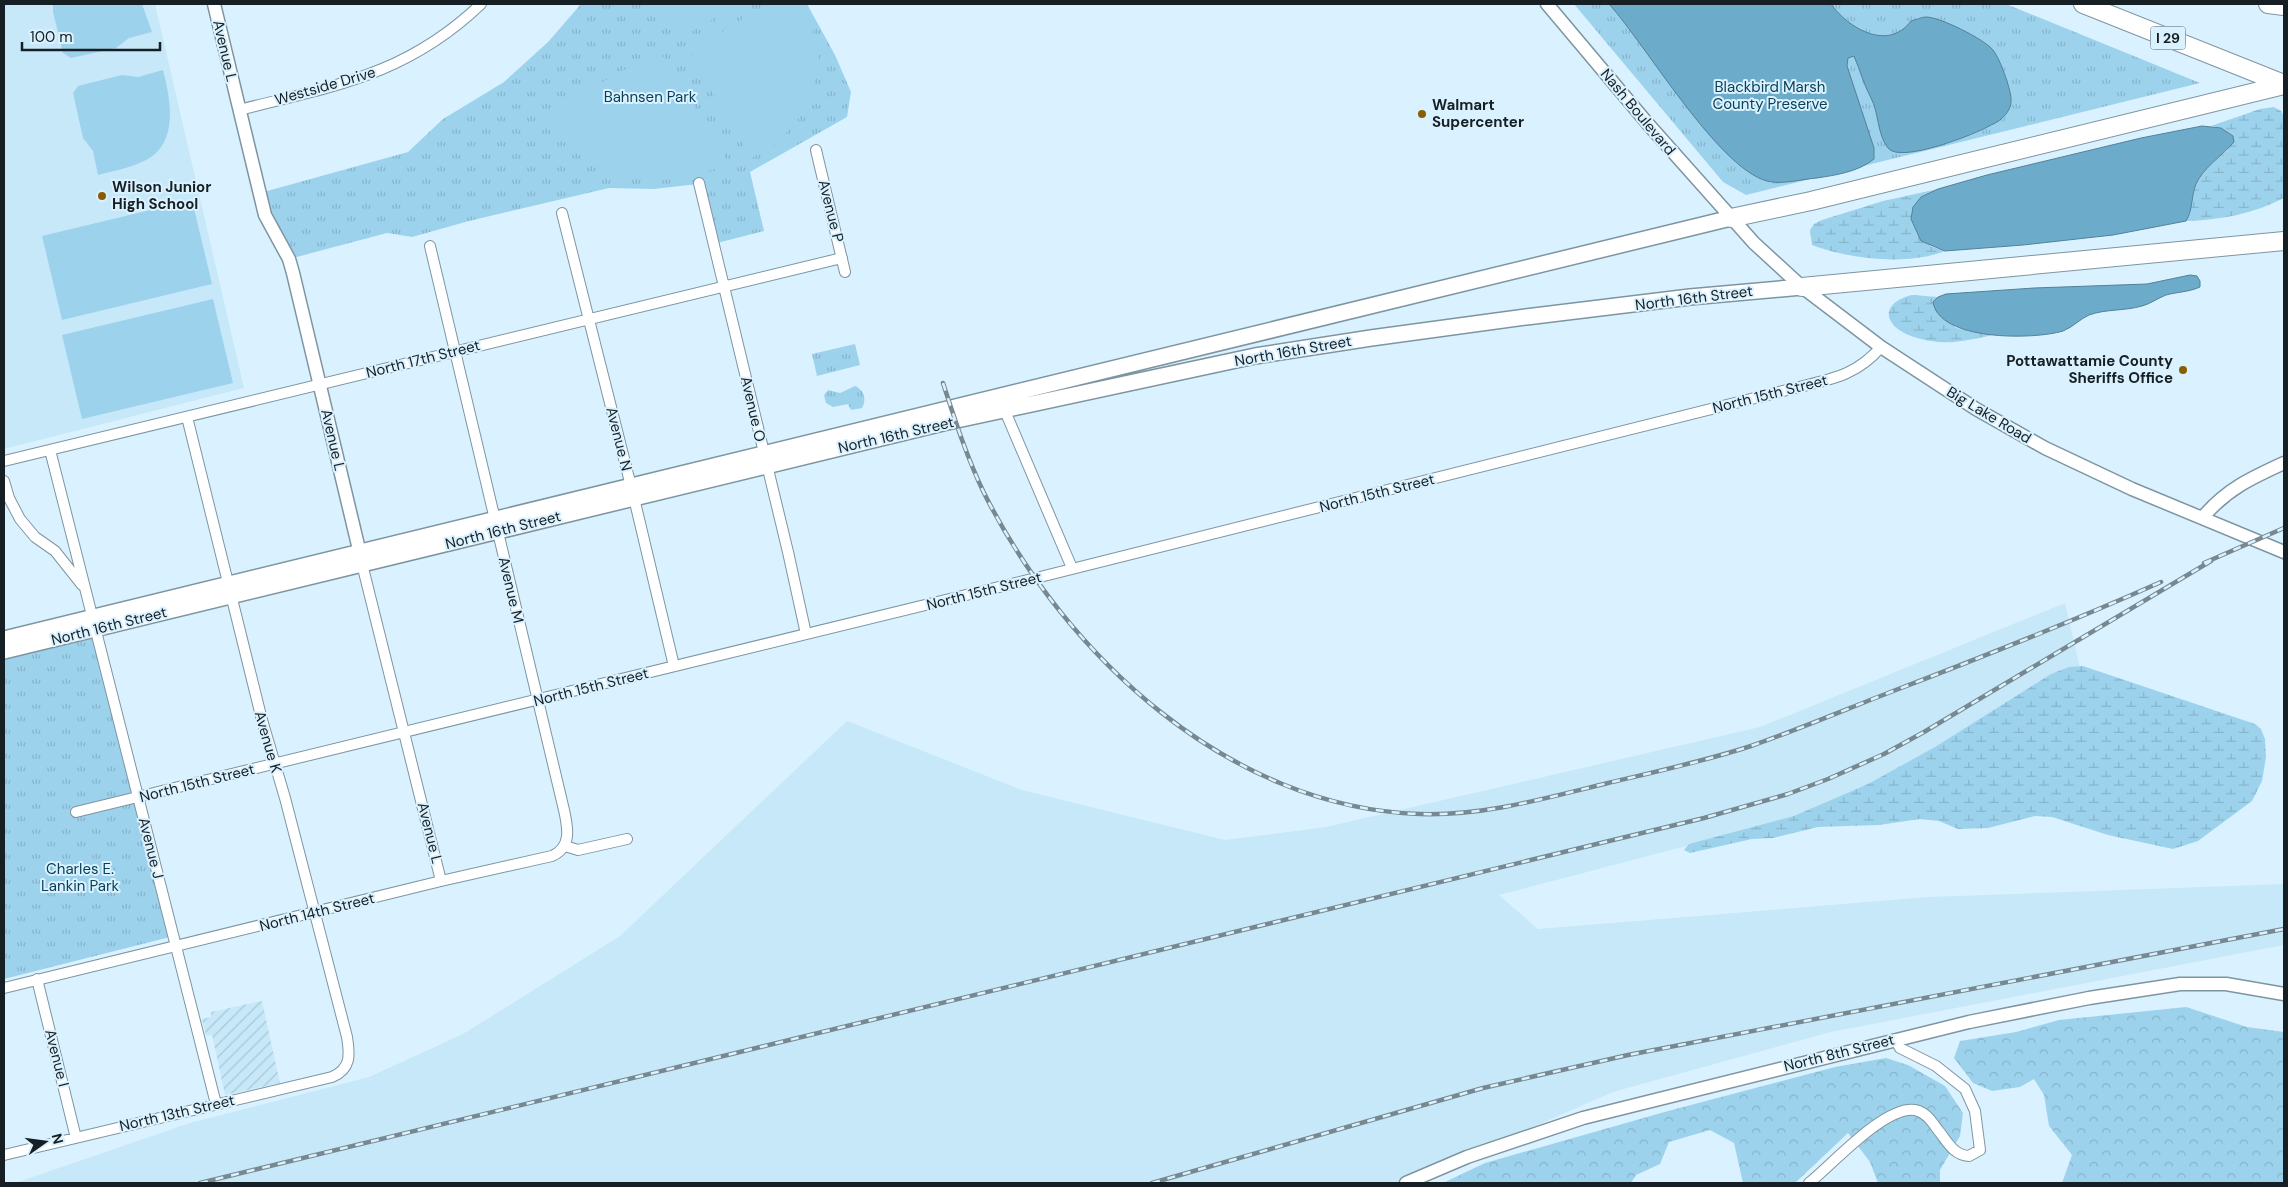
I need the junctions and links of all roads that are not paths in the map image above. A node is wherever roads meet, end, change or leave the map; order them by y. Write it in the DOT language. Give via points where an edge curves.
graph roads {
  1 [pos="214,4"];
  2 [pos="480,4"];
  3 [pos="1547,4"];
  4 [pos="2083,4"];
  5 [pos="2268,4"];
  6 [pos="2284,6"];
  7 [pos="2284,85"];
  8 [pos="239,110"];
  9 [pos="816,150"];
  10 [pos="699,184"];
  11 [pos="562,213"];
  12 [pos="1732,218"];
  13 [pos="2284,241"];
  14 [pos="430,246"];
  15 [pos="842,258"];
  16 [pos="845,272"];
  17 [pos="724,286"];
  18 [pos="1802,287"];
  19 [pos="590,319"];
  20 [pos="1882,347"];
  21 [pos="455,352"];
  22 [pos="320,384"];
  23 [pos="1005,411"];
  24 [pos="187,416"];
  25 [pos="50,450"];
  26 [pos="4,461"];
  27 [pos="766,461"];
  28 [pos="2284,463"];
  29 [pos="4,481"];
  30 [pos="633,493"];
  31 [pos="2203,517"];
  32 [pos="496,526"];
  33 [pos="2284,552"];
  34 [pos="361,559"];
  35 [pos="1072,568"];
  36 [pos="229,591"];
  37 [pos="86,593"];
  38 [pos="94,624"];
  39 [pos="806,634"];
  40 [pos="4,639"];
  41 [pos="4,651"];
  42 [pos="674,666"];
  43 [pos="537,700"];
  44 [pos="403,732"];
  45 [pos="275,764"];
  46 [pos="138,798"];
  47 [pos="76,812"];
  48 [pos="627,839"];
  49 [pos="565,846"];
  50 [pos="441,881"];
  51 [pos="315,913"];
  52 [pos="176,946"];
  53 [pos="37,979"];
  54 [pos="4,988"];
  55 [pos="2284,994"];
  56 [pos="1895,1039"];
  57 [pos="346,1066"];
  58 [pos="216,1104"];
  59 [pos="76,1138"];
  60 [pos="4,1155"];
  61 [pos="1406,1183"];
  62 [pos="1809,1183"];
  1 -- 8 [label="street, Avenue L"];
  2 -- 8 [label="street, Westside Drive" via="447,33 389,67 341,84"];
  3 -- 12 [label="street, Nash Boulevard"];
  4 -- 7 [label="highway, I 29"];
  5 -- 6 [label="highway"];
  7 -- 12 [label="highway"];
  8 -- 22 [label="street, Avenue L" via="265,215 289,259"];
  9 -- 15 [label="street, Avenue P"];
  10 -- 17 [label="street, Avenue O"];
  11 -- 19 [label="street, Avenue N"];
  12 -- 18 [label="street, Big Lake Road"];
  12 -- 27 [label="main road, North 16th Street"];
  13 -- 18 [label="highway"];
  14 -- 21 [label="street, Avenue M"];
  15 -- 16 [label="street, Avenue P"];
  15 -- 17 [label="street, North 17th Street"];
  17 -- 19 [label="street, North 17th Street"];
  17 -- 27 [label="street, Avenue O"];
  18 -- 20 [label="street, Big Lake Road"];
  18 -- 23 [label="main road, North 16th Street" via="1690,297 1331,344 1246,358"];
  19 -- 21 [label="street, North 17th Street"];
  19 -- 30 [label="street, Avenue N"];
  20 -- 31 [label="street, Big Lake Road" via="1976,409 2045,448 2132,489"];
  20 -- 35 [label="street, North 15th Street" via="1864,365 1833,378"];
  21 -- 22 [label="street, North 17th Street"];
  21 -- 32 [label="street, Avenue M"];
  22 -- 24 [label="street, North 17th Street"];
  22 -- 34 [label="street, Avenue L"];
  23 -- 27 [label="main road, North 16th Street"];
  23 -- 35 [label="street"];
  24 -- 25 [label="street, North 17th Street"];
  24 -- 36 [label="street, Avenue K"];
  25 -- 26 [label="street, North 17th Street"];
  25 -- 37 [label="street, Avenue J"];
  27 -- 30 [label="main road, North 16th Street"];
  27 -- 39 [label="street, Avenue O"];
  28 -- 31 [label="street" via="2227,492"];
  29 -- 37 [label="street, Avenue J" via="20,520 35,537 55,551"];
  30 -- 32 [label="main road, North 16th Street"];
  30 -- 42 [label="street, Avenue N"];
  31 -- 33 [label="street, Big Lake Road"];
  32 -- 34 [label="main road, North 16th Street"];
  32 -- 43 [label="street, Avenue M"];
  34 -- 36 [label="main road, North 16th Street"];
  34 -- 44 [label="street, Avenue L"];
  35 -- 39 [label="street, North 15th Street"];
  36 -- 38 [label="main road, North 16th Street"];
  36 -- 45 [label="street, Avenue K"];
  37 -- 38 [label="street, Avenue J"];
  38 -- 40 [label="main road, North 16th Street"];
  38 -- 41 [label="main road, North 16th Street"];
  38 -- 46 [label="street, Avenue J"];
  39 -- 42 [label="street, North 15th Street"];
  42 -- 43 [label="street, North 15th Street"];
  43 -- 44 [label="street, North 15th Street"];
  43 -- 49 [label="street, Avenue M" via="567,824"];
  44 -- 45 [label="street, North 15th Street"];
  44 -- 50 [label="street, Avenue L"];
  45 -- 46 [label="street, North 15th Street"];
  45 -- 51 [label="street, Avenue K"];
  46 -- 47 [label="street, North 15th Street"];
  46 -- 52 [label="street, Avenue J"];
  48 -- 49 [label="street" via="578,850"];
  49 -- 50 [label="street, North 14th Street" via="552,856"];
  50 -- 51 [label="street, North 14th Street"];
  51 -- 52 [label="street, North 14th Street"];
  51 -- 57 [label="street, Avenue K" via="346,1037 349,1052"];
  52 -- 53 [label="street, North 14th Street"];
  52 -- 58 [label="street, Avenue J"];
  53 -- 54 [label="street, North 14th Street"];
  53 -- 59 [label="street, Avenue I"];
  55 -- 56 [label="street, North 8th Street" via="2226,984 2180,984 2089,998"];
  56 -- 61 [label="street, North 8th Street" via="1583,1118 1468,1157"];
  56 -- 62 [label="street" via="1900,1048 1936,1066 1961,1084 1975,1111 1980,1150 1969,1156 1959,1154 1949,1146 1928,1117 1909,1110 1881,1121"];
  57 -- 58 [label="street, North 13th Street" via="339,1074"];
  58 -- 59 [label="street, North 13th Street"];
  59 -- 60 [label="street, North 13th Street"];
}
